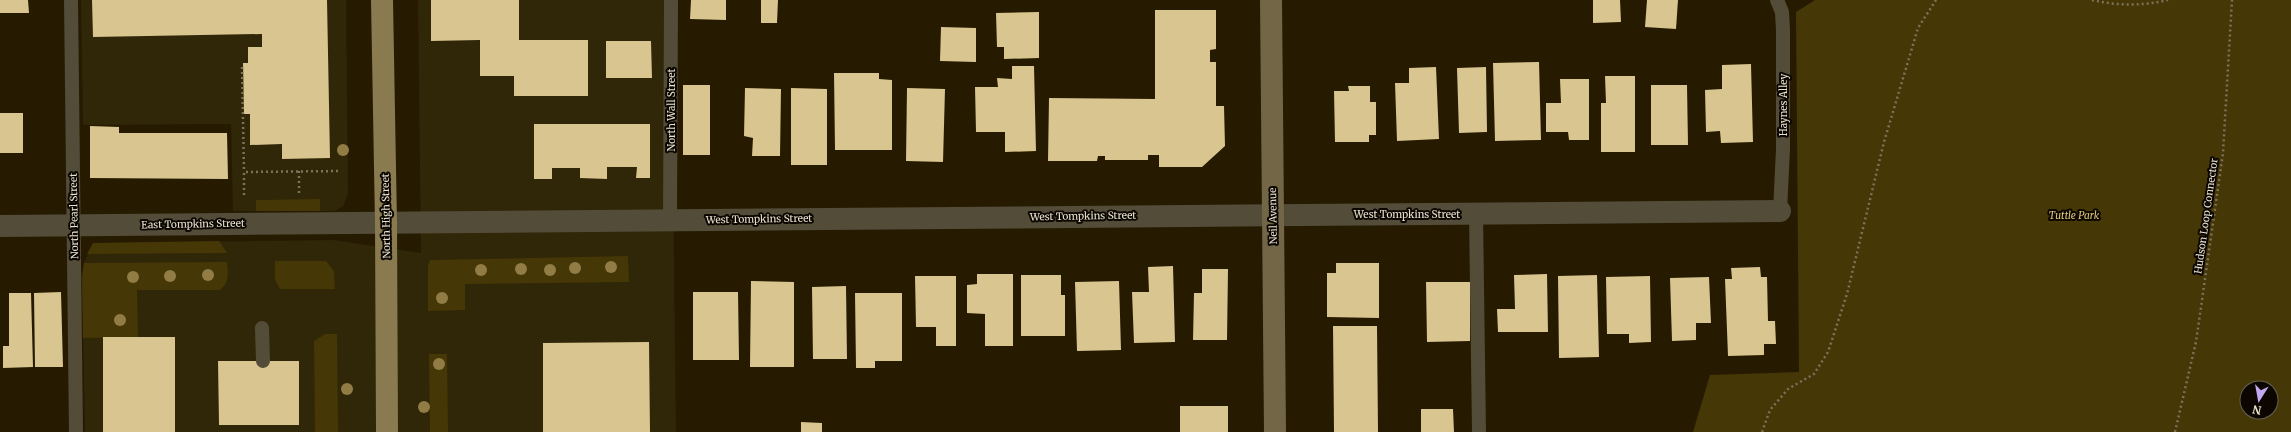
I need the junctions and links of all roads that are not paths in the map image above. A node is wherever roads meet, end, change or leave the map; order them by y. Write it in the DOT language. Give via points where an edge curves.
graph roads {
  1 [pos="71,0"];
  2 [pos="382,0"];
  3 [pos="671,0"];
  4 [pos="1271,0"];
  5 [pos="1776,0"];
  6 [pos="1780,211"];
  7 [pos="1476,213"];
  8 [pos="1273,215"];
  9 [pos="670,220"];
  10 [pos="386,223"];
  11 [pos="0,226"];
  12 [pos="74,226"];
  13 [pos="262,328"];
  14 [pos="263,361"];
  15 [pos="76,432"];
  16 [pos="387,432"];
  17 [pos="1275,432"];
  18 [pos="1479,432"];
  1 -- 12 [label="lane, North Pearl Street"];
  2 -- 10 [label="main road, North High Street"];
  3 -- 9 [label="lane, North Wall Street"];
  4 -- 8 [label="street, Neil Avenue"];
  5 -- 6 [label="lane, Haynes Alley" via="1782,12 1783,30"];
  6 -- 7 [label="street, West Tompkins Street"];
  7 -- 8 [label="street, West Tompkins Street"];
  7 -- 18 [label="lane"];
  8 -- 9 [label="street, West Tompkins Street"];
  8 -- 17 [label="street, Neil Avenue"];
  9 -- 10 [label="street, West Tompkins Street"];
  10 -- 12 [label="street, East Tompkins Street"];
  10 -- 16 [label="main road, North High Street"];
  11 -- 12 [label="street, East Tompkins Street"];
  12 -- 15 [label="lane, North Pearl Street"];
  13 -- 14 [label="lane"];
}
